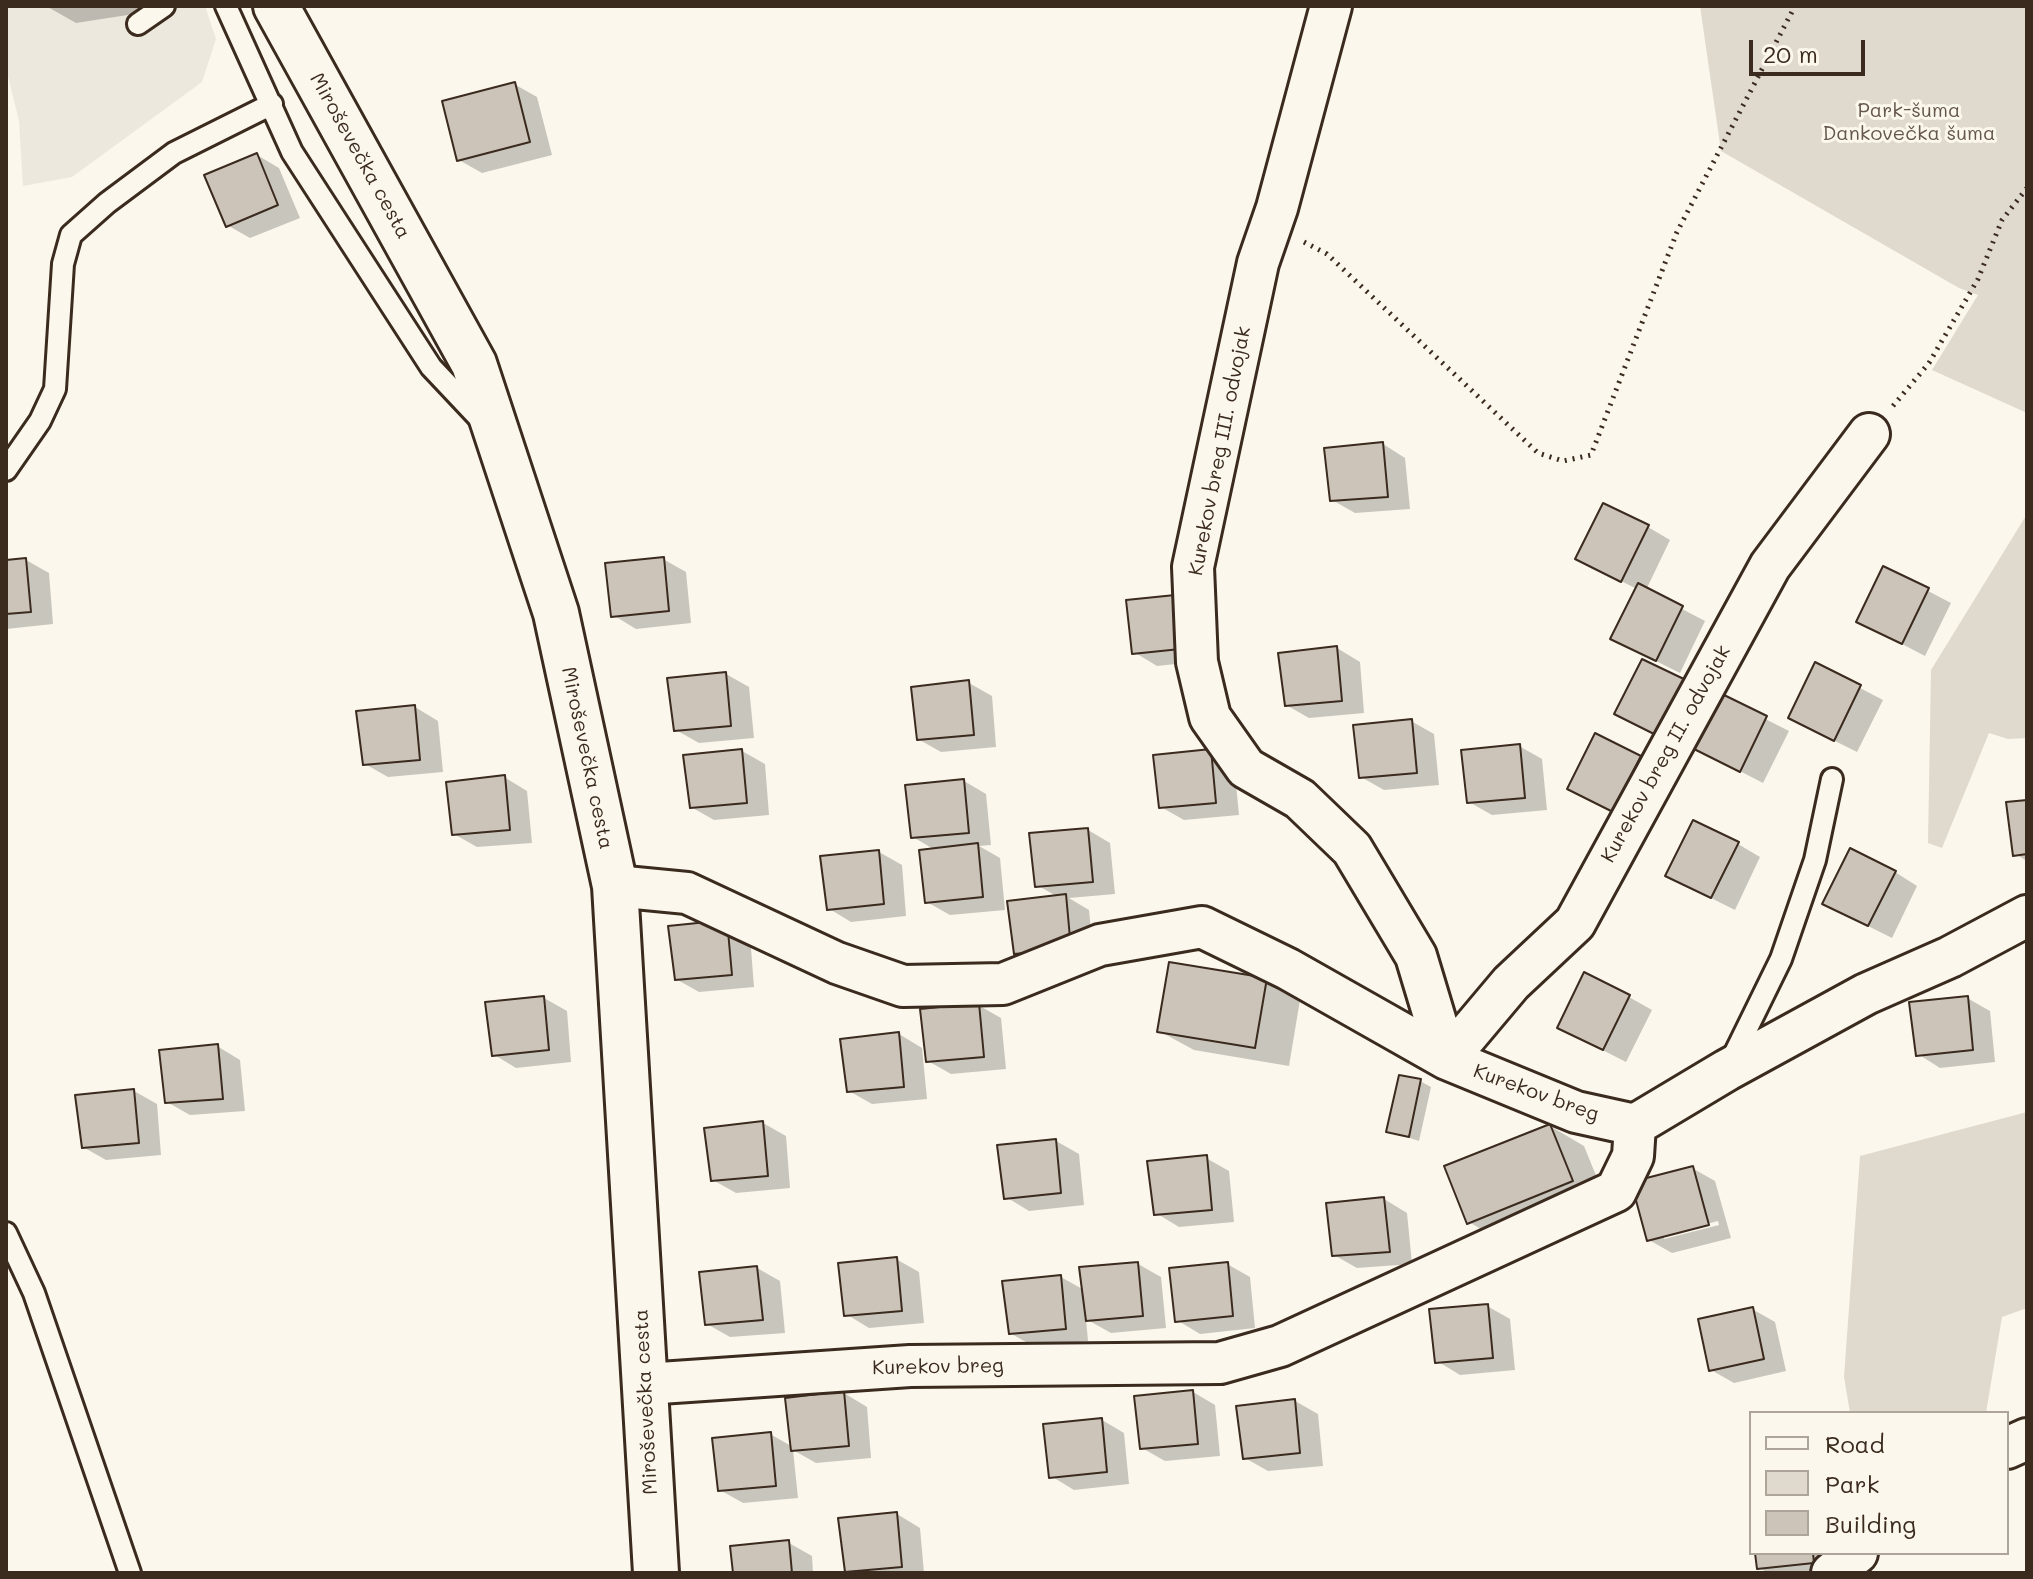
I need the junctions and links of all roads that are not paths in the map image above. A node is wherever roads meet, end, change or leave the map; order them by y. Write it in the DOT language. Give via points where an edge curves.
graph roads {
  1 [pos="164,6"];
  2 [pos="226,6"];
  3 [pos="276,6"];
  4 [pos="1331,6"];
  5 [pos="138,24"];
  6 [pos="272,104"];
  7 [pos="1869,434"];
  8 [pos="498,439"];
  9 [pos="6,470"];
  10 [pos="1832,779"];
  11 [pos="615,886"];
  12 [pos="2027,916"];
  13 [pos="1447,1059"];
  14 [pos="1727,1070"];
  15 [pos="1635,1125"];
  16 [pos="6,1233"];
  17 [pos="645,1384"];
  18 [pos="1854,1555"];
  19 [pos="130,1573"];
  20 [pos="656,1573"];
  21 [pos="1832,1573"];
  1 -- 5 [label="lane"];
  2 -- 6 [label="lane"];
  3 -- 8 [label="main road, Miroševečka cesta" via="474,364"];
  4 -- 13 [label="street, Kurekov breg III. odvojak" via="1258,263 1193,567 1197,662 1210,717 1246,768 1300,799 1352,849 1416,956"];
  6 -- 8 [label="lane" via="292,152 431,367"];
  6 -- 9 [label="lane" via="174,153 71,235 63,264 55,389"];
  7 -- 13 [label="street, Kurekov breg II. odvojak" via="1770,566 1575,923 1511,983"];
  8 -- 11 [label="main road, Miroševečka cesta" via="556,613"];
  10 -- 14 [label="lane" via="1815,860 1781,959"];
  11 -- 13 [label="street, Kurekov breg" via="687,893 837,963 903,986 1003,984 1100,945 1202,927"];
  11 -- 17 [label="main road, Miroševečka cesta"];
  12 -- 14 [label="street" via="1866,994"];
  13 -- 15 [label="street, Kurekov breg" via="1576,1112"];
  14 -- 15 [label="street"];
  15 -- 17 [label="street, Kurekov breg" via="1633,1156 1616,1191 1280,1346 1220,1363 910,1366"];
  16 -- 19 [label="lane" via="34,1293"];
  17 -- 20 [label="main road, Miroševečka cesta"];
  18 -- 21 [label="street"];
}
